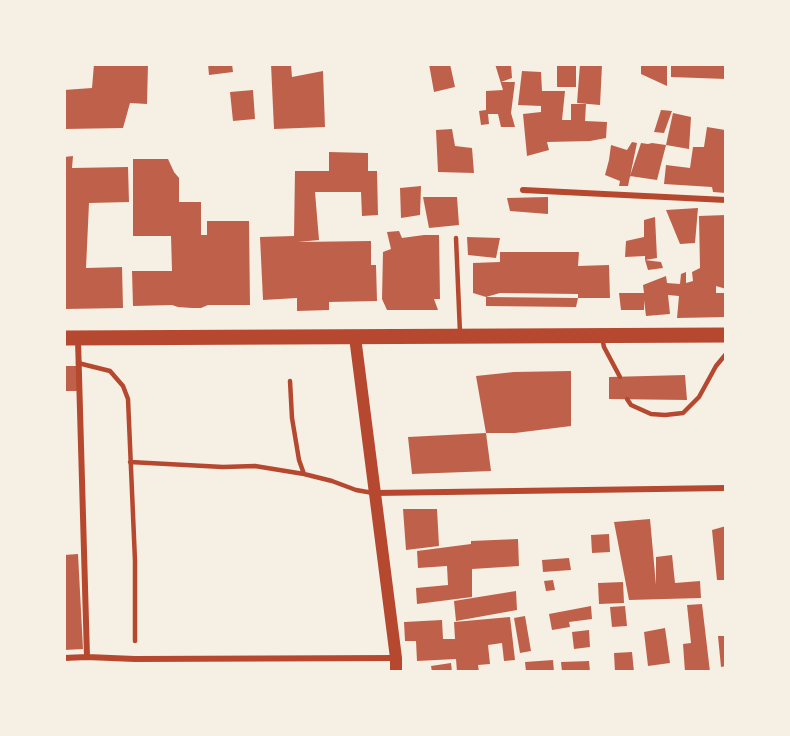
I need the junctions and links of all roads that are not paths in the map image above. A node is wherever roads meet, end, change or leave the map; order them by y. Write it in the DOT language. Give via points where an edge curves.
graph roads {
  1 [pos="523,190"];
  2 [pos="726,200"];
  3 [pos="456,238"];
  4 [pos="726,335"];
  5 [pos="460,336"];
  6 [pos="601,336"];
  7 [pos="355,337"];
  8 [pos="71,338"];
  9 [pos="726,354"];
  10 [pos="78,363"];
  11 [pos="620,377"];
  12 [pos="290,381"];
  13 [pos="627,399"];
  14 [pos="130,462"];
  15 [pos="304,474"];
  16 [pos="726,488"];
  17 [pos="374,493"];
  18 [pos="135,641"];
  19 [pos="87,657"];
  20 [pos="64,658"];
  21 [pos="396,658"];
  22 [pos="396,672"];
  1 -- 2 [label="street"];
  3 -- 5 [label="lane"];
  4 -- 6 [label="main road"];
  5 -- 6 [label="main road"];
  5 -- 7 [label="main road"];
  6 -- 11 [label="lane"];
  7 -- 8 [label="main road"];
  7 -- 17 [label="main road"];
  8 -- 10 [label="street"];
  9 -- 13 [label="lane" via="684,413 651,414"];
  10 -- 14 [label="lane" via="110,371 123,386 128,399"];
  10 -- 19 [label="street"];
  12 -- 15 [label="lane" via="292,418"];
  14 -- 15 [label="lane" via="255,466"];
  14 -- 18 [label="lane"];
  15 -- 17 [label="lane"];
  16 -- 17 [label="street"];
  17 -- 21 [label="main road"];
  19 -- 20 [label="street"];
  19 -- 21 [label="street"];
  21 -- 22 [label="main road"];
}
